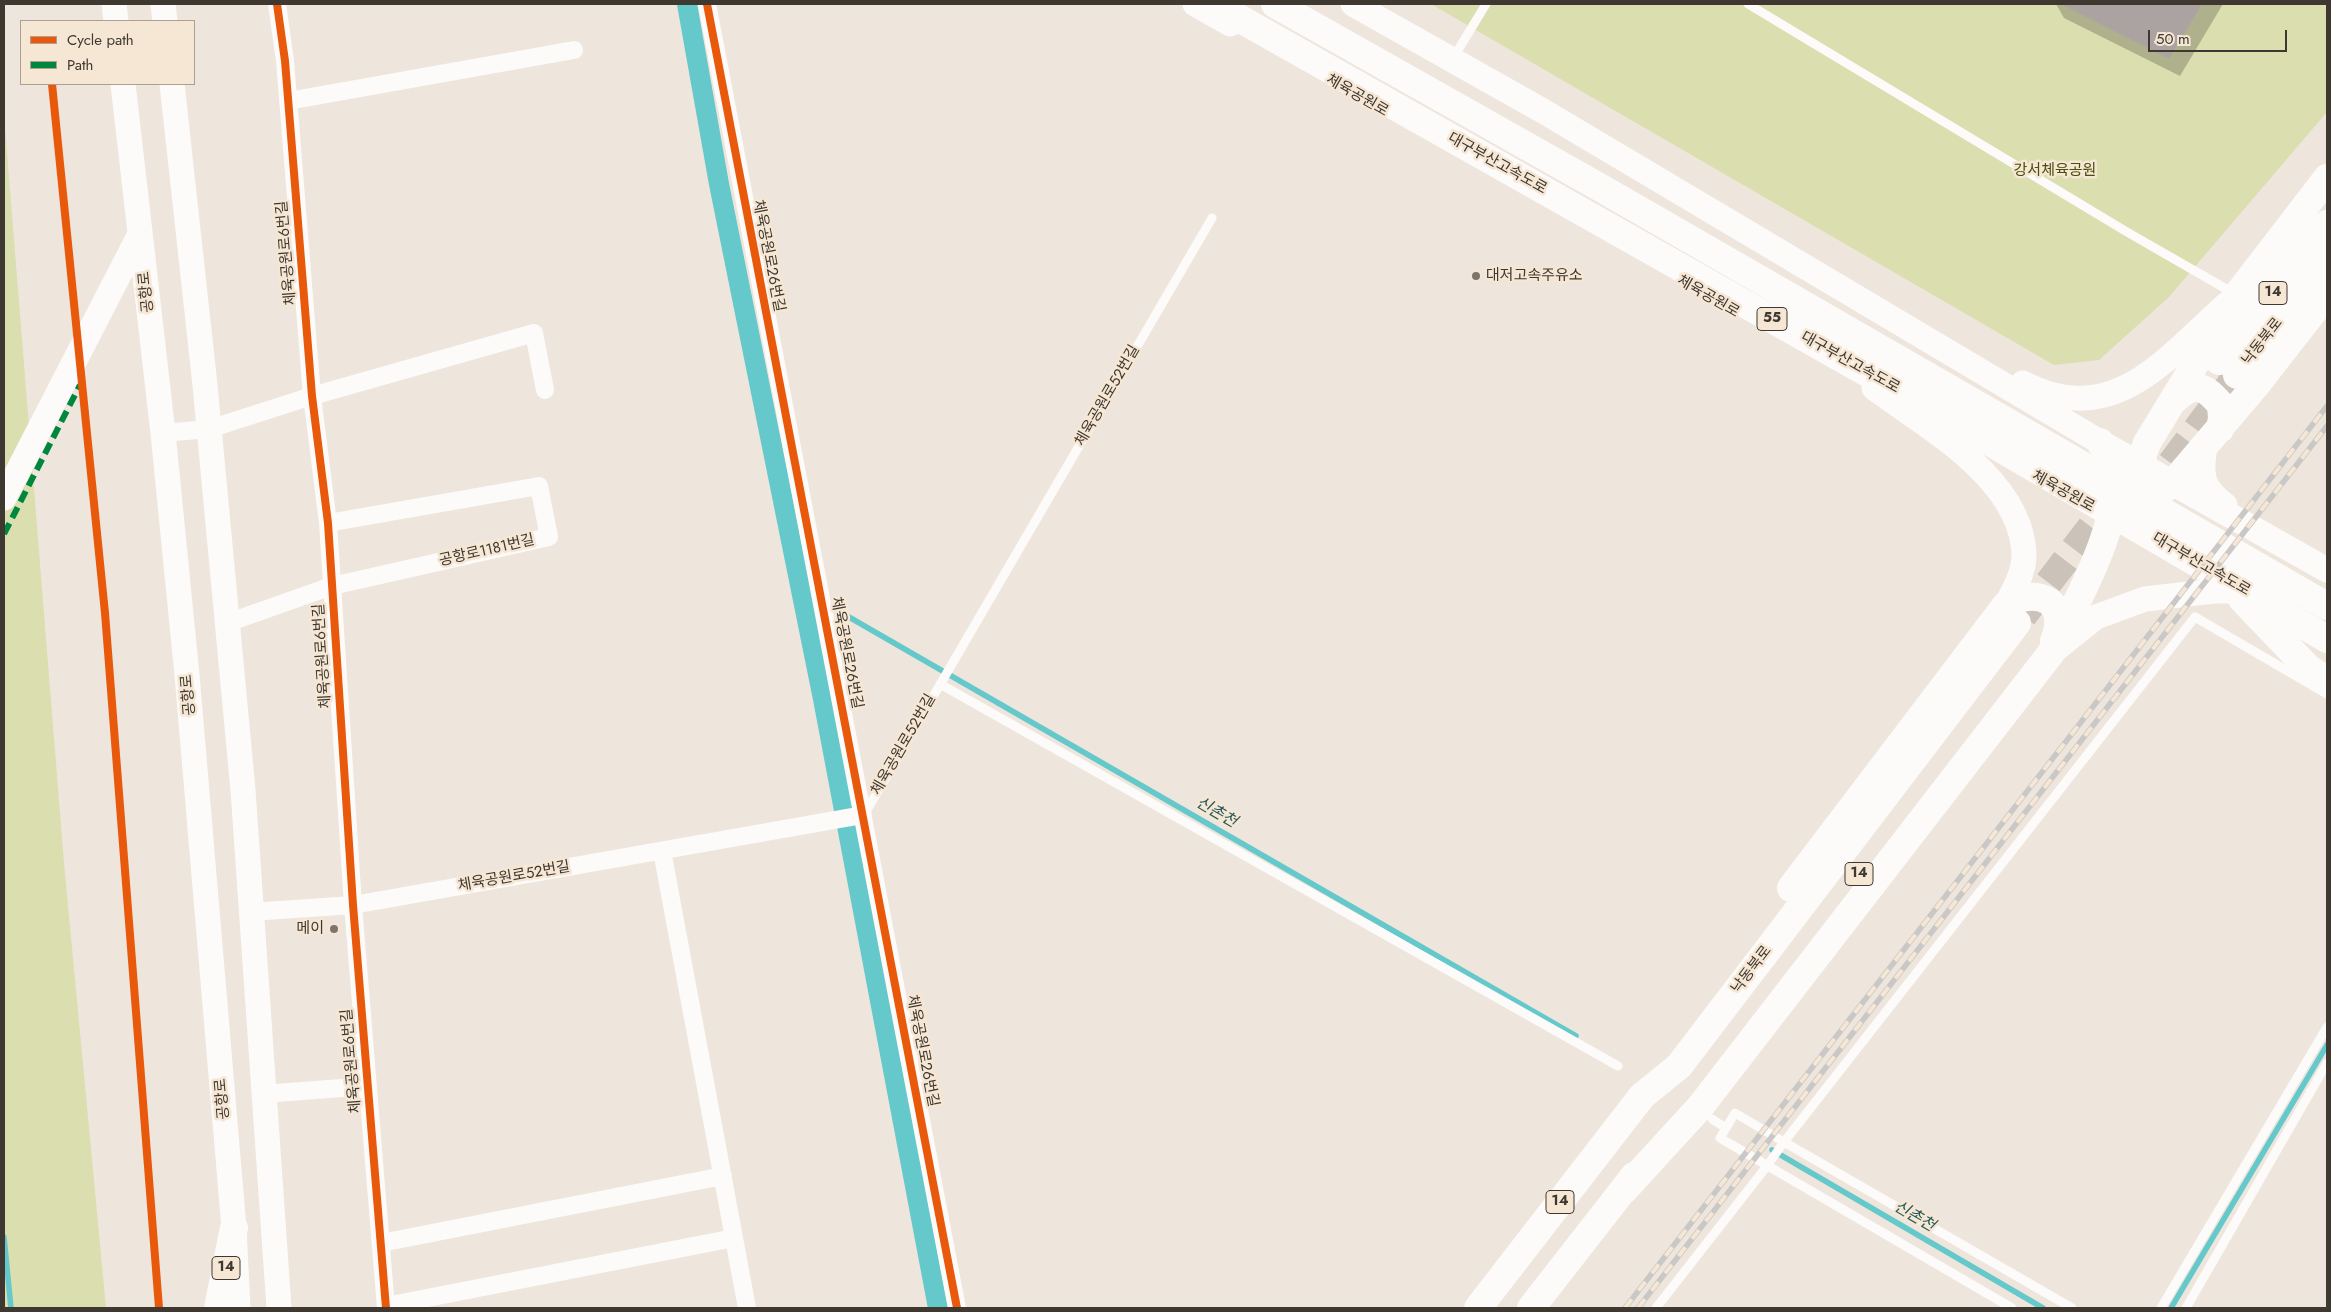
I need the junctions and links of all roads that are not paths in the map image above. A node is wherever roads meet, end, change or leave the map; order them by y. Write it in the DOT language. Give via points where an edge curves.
graph roads {
  1 [pos="114,4"];
  2 [pos="163,4"];
  3 [pos="277,4"];
  4 [pos="708,4"];
  5 [pos="1195,4"];
  6 [pos="1214,4"];
  7 [pos="1275,4"];
  8 [pos="1353,4"];
  9 [pos="1486,4"];
  10 [pos="1748,4"];
  11 [pos="116,20"];
  12 [pos="165,20"];
  13 [pos="574,50"];
  14 [pos="1452,60"];
  15 [pos="123,85"];
  16 [pos="172,85"];
  17 [pos="288,101"];
  18 [pos="2327,178"];
  19 [pos="1212,218"];
  20 [pos="2327,224"];
  21 [pos="140,234"];
  22 [pos="2327,261"];
  23 [pos="2327,294"];
  24 [pos="2237,295"];
  25 [pos="1858,298"];
  26 [pos="2230,366"];
  27 [pos="1872,386"];
  28 [pos="545,390"];
  29 [pos="312,396"];
  30 [pos="2172,402"];
  31 [pos="209,428"];
  32 [pos="163,433"];
  33 [pos="2212,438"];
  34 [pos="2100,442"];
  35 [pos="2139,464"];
  36 [pos="2173,482"];
  37 [pos="2072,496"];
  38 [pos="4,498"];
  39 [pos="2120,508"];
  40 [pos="328,523"];
  41 [pos="2258,529"];
  42 [pos="2177,556"];
  43 [pos="2327,564"];
  44 [pos="2327,570"];
  45 [pos="332,586"];
  46 [pos="2234,591"];
  47 [pos="2327,606"];
  48 [pos="2012,614"];
  49 [pos="227,623"];
  50 [pos="2327,639"];
  51 [pos="2046,645"];
  52 [pos="2327,646"];
  53 [pos="2327,680"];
  54 [pos="940,684"];
  55 [pos="2327,694"];
  56 [pos="864,815"];
  57 [pos="662,851"];
  58 [pos="353,905"];
  59 [pos="251,912"];
  60 [pos="2327,1027"];
  61 [pos="2327,1062"];
  62 [pos="1618,1066"];
  63 [pos="368,1086"];
  64 [pos="263,1094"];
  65 [pos="1642,1096"];
  66 [pos="1712,1119"];
  67 [pos="1726,1128"];
  68 [pos="1784,1142"];
  69 [pos="1767,1166"];
  70 [pos="723,1176"];
  71 [pos="1624,1190"];
  72 [pos="234,1228"];
  73 [pos="734,1238"];
  74 [pos="381,1243"];
  75 [pos="386,1307"];
  76 [pos="743,1307"];
  77 [pos="218,1308"];
  78 [pos="238,1308"];
  79 [pos="279,1308"];
  80 [pos="957,1308"];
  81 [pos="1478,1308"];
  82 [pos="1530,1308"];
  83 [pos="1656,1308"];
  84 [pos="2012,1308"];
  85 [pos="2072,1308"];
  86 [pos="2161,1308"];
  87 [pos="2186,1308"];
  1 -- 11 [label="main road"];
  2 -- 12 [label="main road"];
  3 -- 17 [label="street, 체육공원로6번길"];
  4 -- 56 [label="street, 체육공원로26번길" via="756,267"];
  5 -- 27 [label="main road, 체육공원로" via="1815,358"];
  6 -- 50 [label="main road, 대구부산고속도로 / 55" via="1988,441"];
  7 -- 47 [label="main road, 대구부산고속도로 / 55"];
  8 -- 14 [label="main road"];
  9 -- 14 [label="lane"];
  10 -- 24 [label="lane"];
  13 -- 17 [label="street"];
  14 -- 25 [label="main road"];
  15 -- 21 [label="main road, 공항로"];
  16 -- 31 [label="main road"];
  17 -- 29 [label="street, 체육공원로6번길"];
  18 -- 24 [label="main road"];
  19 -- 54 [label="lane, 체육공원로52번길"];
  20 -- 26 [label="main road, 낙동북로 / 14"];
  21 -- 32 [label="main road, 공항로"];
  21 -- 38 [label="main road"];
  22 -- 26 [label="main road, 낙동북로 / 14"];
  23 -- 26 [label="main road"];
  24 -- 25 [label="main road" via="2140,379 2111,394 2086,399 2063,398 2034,388 1902,315"];
  24 -- 26 [label="main road"];
  25 -- 34 [label="main road"];
  26 -- 30 [label="main road"];
  26 -- 33 [label="main road"];
  27 -- 37 [label="main road, 체육공원로"];
  27 -- 48 [label="main road" via="1982,470 2011,509 2020,530 2024,555"];
  28 -- 29 [label="street" via="534,333"];
  29 -- 31 [label="street"];
  29 -- 40 [label="street, 체육공원로6번길"];
  30 -- 33 [label="main road" via="2185,390 2194,387 2203,389 2221,405 2222,418"];
  30 -- 35 [label="main road" via="2147,443"];
  31 -- 32 [label="street"];
  31 -- 49 [label="main road"];
  32 -- 72 [label="main road, 공항로"];
  33 -- 36 [label="main road"];
  33 -- 41 [label="main road" via="2201,466 2210,495"];
  34 -- 35 [label="main road"];
  34 -- 39 [label="main road" via="2113,465 2114,489"];
  35 -- 36 [label="main road"];
  35 -- 39 [label="main road" via="2136,491"];
  36 -- 39 [label="main road" via="2155,495"];
  36 -- 41 [label="main road"];
  37 -- 39 [label="main road"];
  39 -- 42 [label="main road" via="2141,516 2151,533"];
  39 -- 51 [label="main road" via="2084,587"];
  40 -- 45 [label="street, 체육공원로6번길"];
  40 -- 45 [label="street, 공항로1181번길" via="539,486 549,537"];
  41 -- 43 [label="main road"];
  41 -- 44 [label="main road"];
  42 -- 46 [label="main road"];
  45 -- 49 [label="street, 공항로1181번길"];
  45 -- 58 [label="street, 체육공원로6번길"];
  46 -- 51 [label="main road" via="2145,599 2096,617"];
  46 -- 52 [label="main road"];
  46 -- 53 [label="main road" via="2308,668"];
  48 -- 51 [label="main road" via="2017,597 2030,595 2048,600 2055,608 2058,624"];
  48 -- 65 [label="main road" via="1700,1008"];
  48 -- 65 [label="main road, 낙동북로 / 14" via="1678,1066"];
  49 -- 59 [label="main road"];
  51 -- 71 [label="main road, 낙동북로 / 14" via="1678,1110"];
  51 -- 71 [label="main road" via="1700,1107"];
  54 -- 56 [label="lane, 체육공원로52번길"];
  54 -- 62 [label="lane"];
  55 -- 68 [label="lane" via="2195,617"];
  56 -- 57 [label="street, 체육공원로52번길"];
  56 -- 80 [label="street, 체육공원로26번길"];
  57 -- 58 [label="street, 체육공원로52번길"];
  57 -- 70 [label="street"];
  58 -- 59 [label="street, 체육공원로52번길"];
  58 -- 63 [label="street, 체육공원로6번길"];
  59 -- 64 [label="main road"];
  60 -- 86 [label="lane"];
  61 -- 87 [label="lane"];
  63 -- 64 [label="street"];
  63 -- 74 [label="street, 체육공원로6번길"];
  64 -- 79 [label="main road"];
  65 -- 81 [label="main road, 낙동북로 / 14"];
  66 -- 67 [label="lane"];
  67 -- 68 [label="lane" via="1735,1114"];
  67 -- 69 [label="lane" via="1720,1138"];
  68 -- 69 [label="lane"];
  68 -- 85 [label="lane"];
  69 -- 83 [label="lane"];
  69 -- 84 [label="lane"];
  70 -- 73 [label="street"];
  70 -- 74 [label="street"];
  71 -- 82 [label="main road, 낙동북로"];
  72 -- 77 [label="main road, 14"];
  72 -- 78 [label="main road, 공항로"];
  73 -- 75 [label="street, 체육공원로6번길"];
  73 -- 76 [label="street"];
  74 -- 75 [label="street, 체육공원로6번길"];
}
